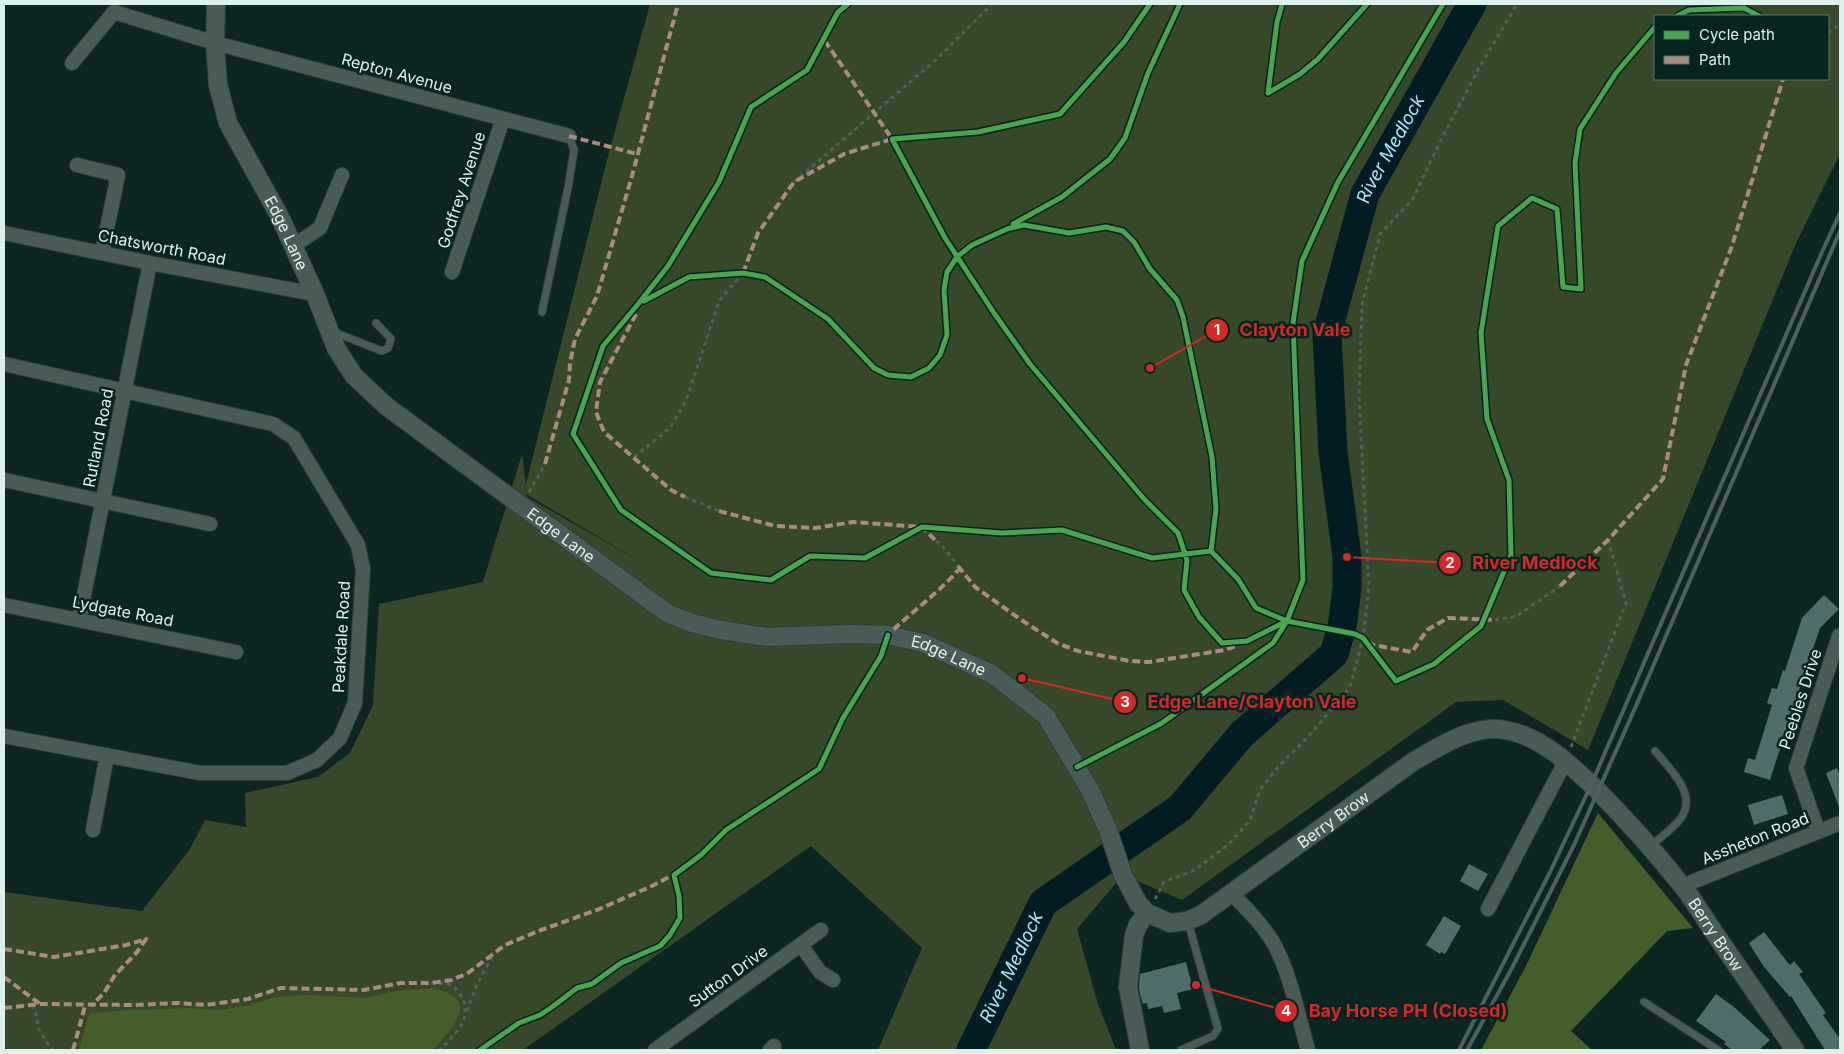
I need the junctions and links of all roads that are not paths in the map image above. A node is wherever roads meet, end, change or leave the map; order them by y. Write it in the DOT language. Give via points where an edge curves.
graph roads {
  1 [pos="216,4"];
  2 [pos="215,43"];
  3 [pos="72,63"];
  4 [pos="503,119"];
  5 [pos="569,136"];
  6 [pos="76,165"];
  7 [pos="342,174"];
  8 [pos="4,233"];
  9 [pos="293,246"];
  10 [pos="102,252"];
  11 [pos="150,263"];
  12 [pos="452,272"];
  13 [pos="315,294"];
  14 [pos="542,312"];
  15 [pos="376,322"];
  16 [pos="329,330"];
  17 [pos="4,364"];
  18 [pos="125,390"];
  19 [pos="4,480"];
  20 [pos="103,500"];
  21 [pos="210,524"];
  22 [pos="4,605"];
  23 [pos="80,620"];
  24 [pos="1840,636"];
  25 [pos="236,652"];
  26 [pos="4,736"];
  27 [pos="1655,751"];
  28 [pos="107,756"];
  29 [pos="1565,762"];
  30 [pos="1840,823"];
  31 [pos="93,830"];
  32 [pos="1818,830"];
  33 [pos="1649,848"];
  34 [pos="1684,889"];
  35 [pos="1232,894"];
  36 [pos="1488,908"];
  37 [pos="1147,913"];
  38 [pos="1188,921"];
  39 [pos="821,930"];
  40 [pos="801,945"];
  41 [pos="832,980"];
  42 [pos="1644,1002"];
  43 [pos="656,1050"];
  44 [pos="1140,1050"];
  45 [pos="1181,1050"];
  46 [pos="1308,1050"];
  47 [pos="1718,1050"];
  48 [pos="1795,1050"];
  1 -- 2 [label="street, Edge Lane"];
  2 -- 3 [label="street, Repton Avenue" via="114,12"];
  2 -- 4 [label="street, Repton Avenue"];
  2 -- 9 [label="street, Edge Lane" via="218,85 228,123"];
  4 -- 5 [label="street, Repton Avenue"];
  4 -- 12 [label="street, Godfrey Avenue"];
  5 -- 14 [label="lane" via="574,150"];
  6 -- 10 [label="street" via="118,175"];
  7 -- 9 [label="street" via="320,228"];
  8 -- 10 [label="street, Chatsworth Road"];
  9 -- 13 [label="street, Edge Lane"];
  10 -- 11 [label="street, Chatsworth Road"];
  11 -- 13 [label="street, Chatsworth Road"];
  11 -- 18 [label="street, Rutland Road"];
  13 -- 16 [label="street, Edge Lane"];
  15 -- 16 [label="lane" via="391,339 388,348 382,351"];
  16 -- 37 [label="street, Edge Lane" via="354,376 386,406 666,613 721,630 767,637 888,635 924,643 992,674 1046,716 1090,790 1123,875"];
  17 -- 18 [label="street, Peakdale Road"];
  18 -- 20 [label="street, Rutland Road"];
  18 -- 28 [label="street, Peakdale Road" via="272,424 294,438 358,545 363,569 355,703 340,738 317,760 287,773 200,773"];
  19 -- 20 [label="street"];
  20 -- 21 [label="street"];
  20 -- 23 [label="street, Rutland Road"];
  22 -- 23 [label="street, Lydgate Road"];
  23 -- 25 [label="street, Lydgate Road"];
  24 -- 32 [label="street, Peebles Drive" via="1796,768"];
  26 -- 28 [label="street, Peakdale Road"];
  27 -- 33 [label="lane" via="1682,786 1686,798 1681,818"];
  28 -- 31 [label="street"];
  29 -- 33 [label="street, Berry Brow" via="1609,802"];
  29 -- 35 [label="street, Berry Brow" via="1538,742 1504,730 1489,729 1447,742 1414,761"];
  29 -- 36 [label="street"];
  30 -- 32 [label="street, Assheton Road"];
  32 -- 34 [label="street, Assheton Road" via="1692,882"];
  33 -- 34 [label="street, Berry Brow"];
  34 -- 48 [label="street, Berry Brow"];
  35 -- 38 [label="street, Berry Brow"];
  35 -- 46 [label="street" via="1274,944"];
  37 -- 38 [label="street, Berry Brow" via="1170,923"];
  37 -- 44 [label="street" via="1134,936 1128,987"];
  38 -- 45 [label="lane" via="1218,1029 1213,1036"];
  39 -- 40 [label="street, Sutton Drive"];
  40 -- 41 [label="street" via="820,972"];
  40 -- 43 [label="street, Sutton Drive"];
  42 -- 47 [label="lane"];
}
